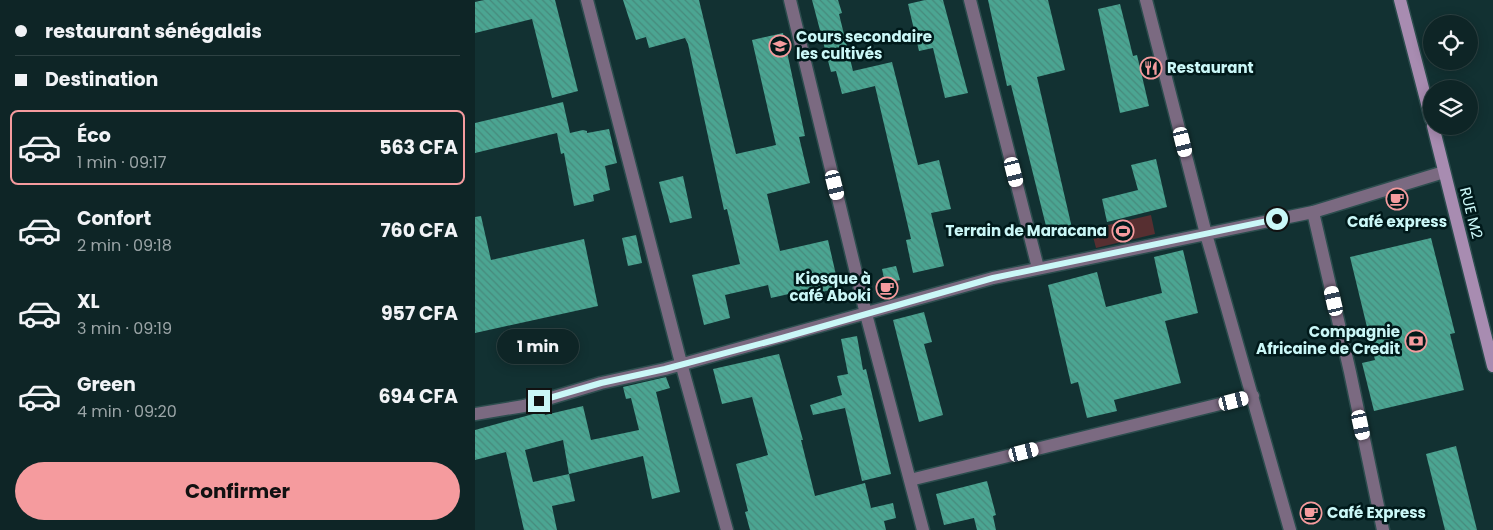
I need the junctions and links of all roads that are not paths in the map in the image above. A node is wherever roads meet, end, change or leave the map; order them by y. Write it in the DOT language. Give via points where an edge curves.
graph roads {
  1 [pos="587,0"];
  2 [pos="790,0"];
  3 [pos="970,0"];
  4 [pos="1146,0"];
  5 [pos="1400,0"];
  6 [pos="1423,88"];
  7 [pos="1435,135"];
  8 [pos="1444,172"];
  9 [pos="1313,212"];
  10 [pos="1207,234"];
  11 [pos="1038,268"];
  12 [pos="866,314"];
  13 [pos="681,363"];
  14 [pos="1493,366"];
  15 [pos="1253,396"];
  16 [pos="475,414"];
  17 [pos="910,480"];
  18 [pos="725,530"];
  19 [pos="923,530"];
  20 [pos="1290,530"];
  21 [pos="1383,530"];
  1 -- 13 [label="street"];
  2 -- 12 [label="street"];
  3 -- 11 [label="street"];
  4 -- 10 [label="street"];
  5 -- 6 [label="main road"];
  7 -- 8 [label="main road, RUE M2"];
  8 -- 9 [label="street"];
  8 -- 14 [label="main road, RUE M2"];
  9 -- 10 [label="street"];
  9 -- 21 [label="street"];
  10 -- 11 [label="street"];
  10 -- 15 [label="street"];
  11 -- 12 [label="street"];
  12 -- 13 [label="street"];
  12 -- 17 [label="street"];
  13 -- 16 [label="street" via="524,406"];
  13 -- 18 [label="street"];
  15 -- 17 [label="street"];
  15 -- 20 [label="street"];
  17 -- 19 [label="street"];
}
